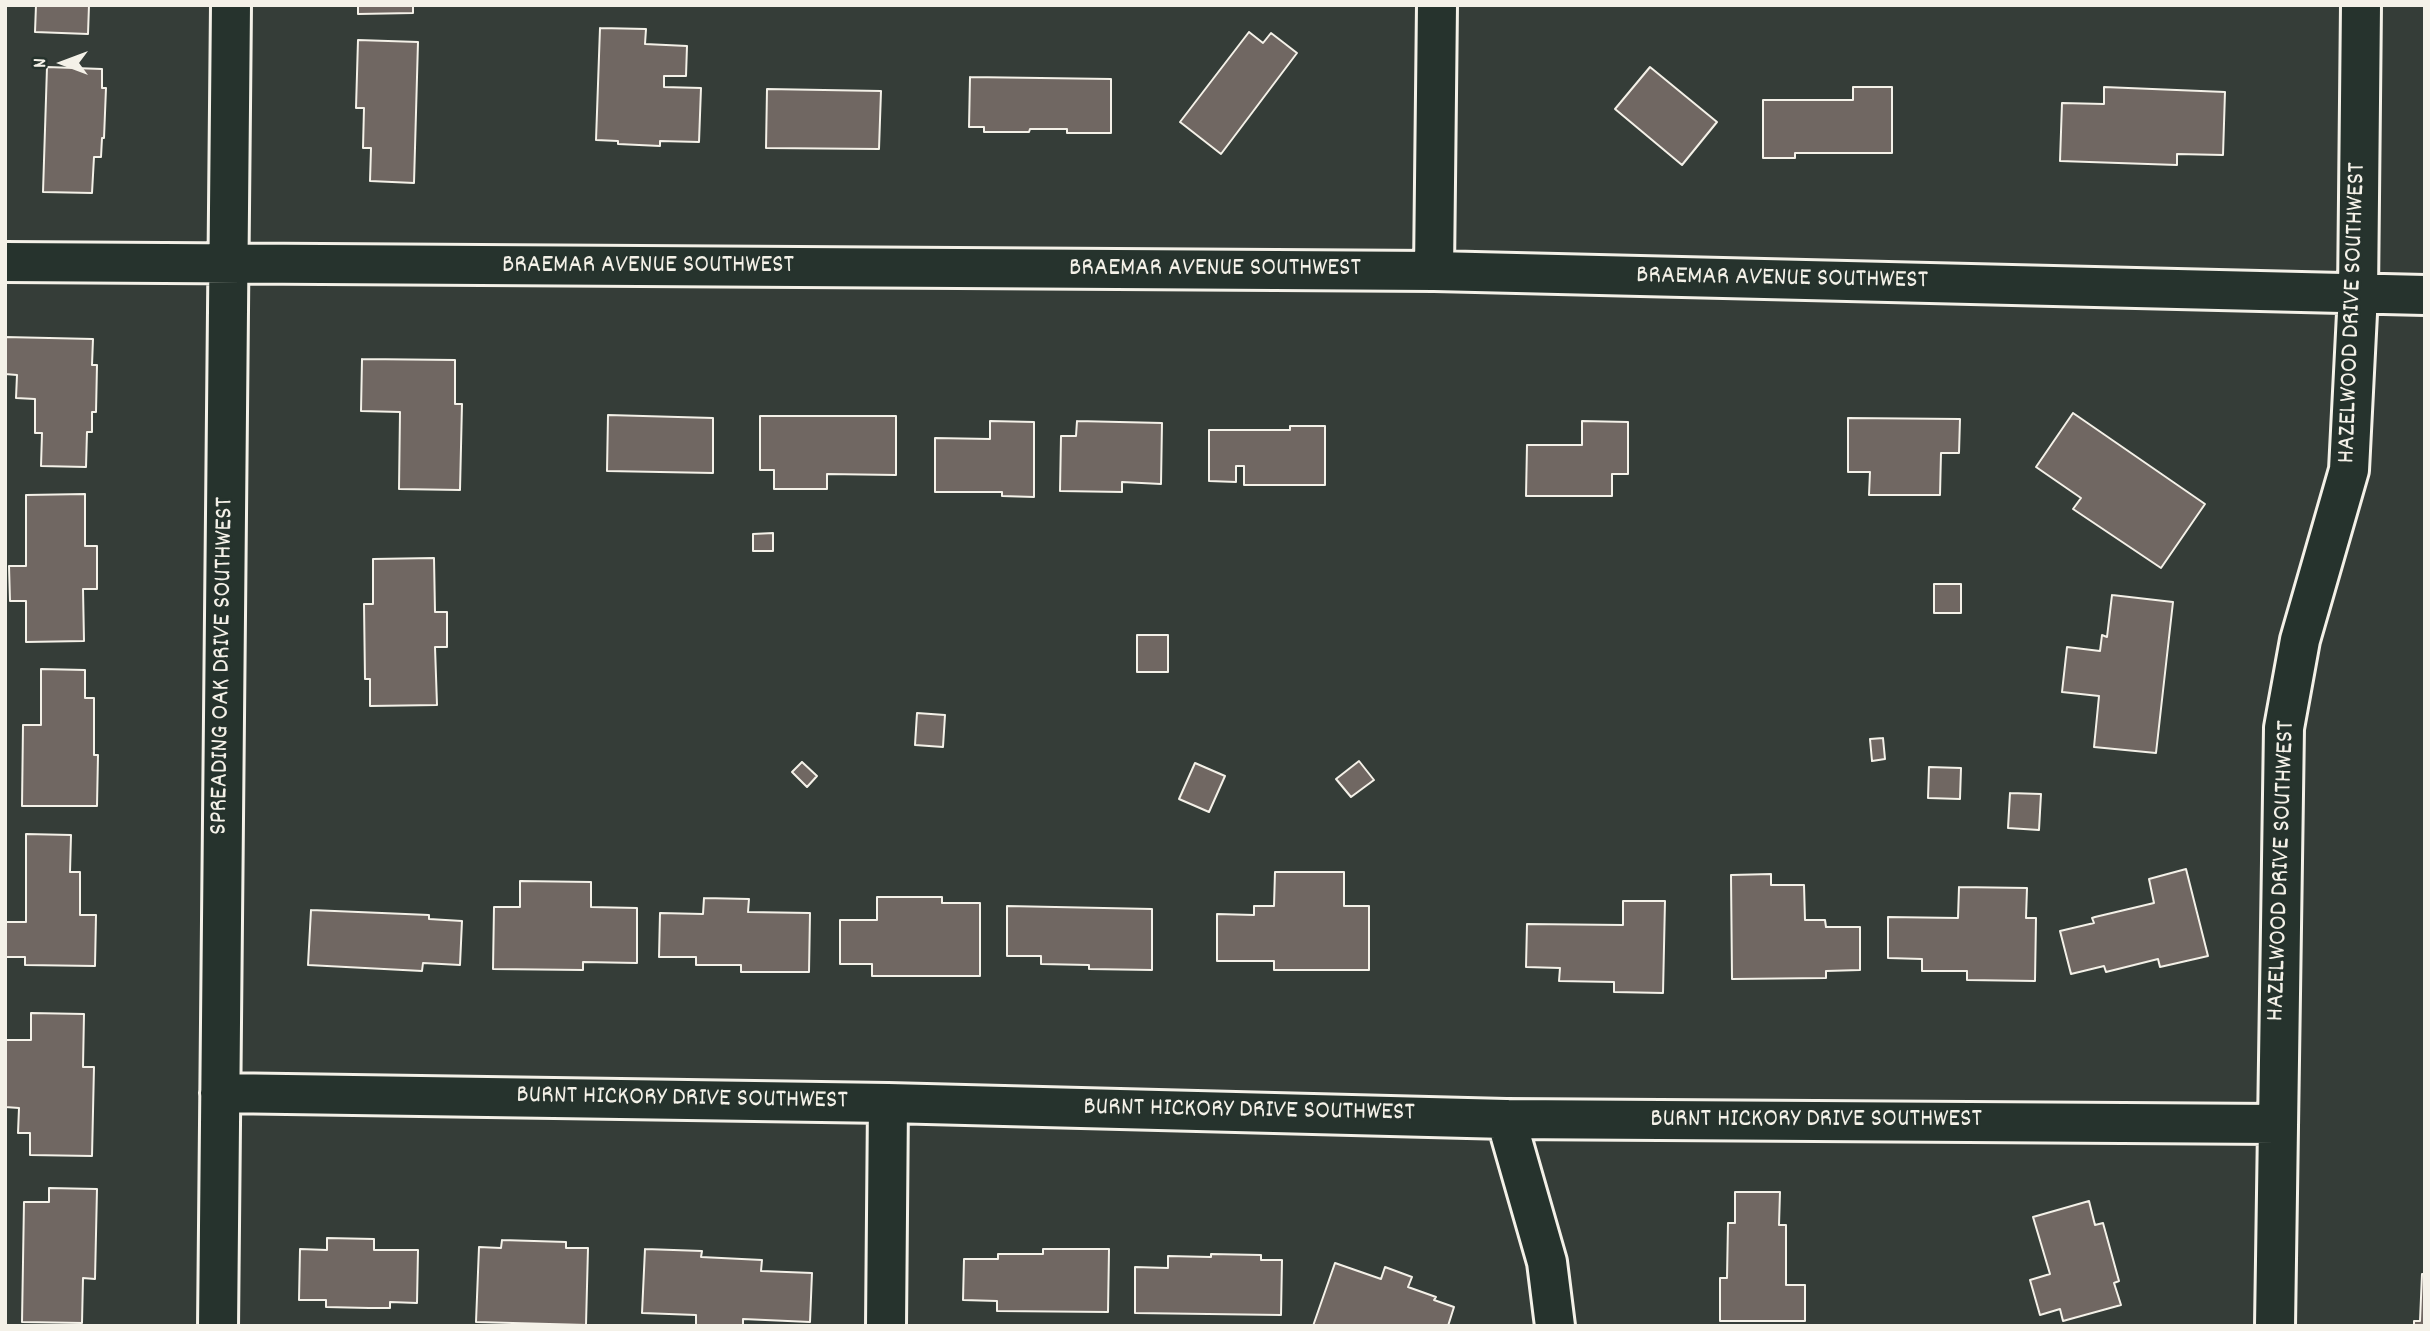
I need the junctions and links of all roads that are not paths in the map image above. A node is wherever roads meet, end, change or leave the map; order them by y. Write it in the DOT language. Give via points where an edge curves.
graph roads {
  1 [pos="231,5"];
  2 [pos="1437,5"];
  3 [pos="2361,5"];
  4 [pos="5,262"];
  5 [pos="228,265"];
  6 [pos="1434,271"];
  7 [pos="2358,294"];
  8 [pos="2425,295"];
  9 [pos="220,1093"];
  10 [pos="888,1103"];
  11 [pos="1506,1119"];
  12 [pos="2277,1124"];
  13 [pos="218,1326"];
  14 [pos="886,1326"];
  15 [pos="1555,1326"];
  16 [pos="2275,1326"];
  1 -- 5 [label="street, SPREADING OAK DRIVE SOUTHWEST"];
  2 -- 6 [label="street"];
  3 -- 7 [label="street, HAZELWOOD DRIVE SOUTHWEST"];
  4 -- 5 [label="street, BRAEMAR AVENUE SOUTHWEST"];
  5 -- 6 [label="street, BRAEMAR AVENUE SOUTHWEST"];
  5 -- 9 [label="street, SPREADING OAK DRIVE SOUTHWEST"];
  6 -- 7 [label="street, BRAEMAR AVENUE SOUTHWEST"];
  7 -- 8 [label="street, BRAEMAR AVENUE SOUTHWEST"];
  7 -- 12 [label="street, HAZELWOOD DRIVE SOUTHWEST" via="2349,470 2300,640 2284,728"];
  9 -- 10 [label="street, BURNT HICKORY DRIVE SOUTHWEST"];
  9 -- 13 [label="street, SPREADING OAK DRIVE SOUTHWEST"];
  10 -- 11 [label="street, BURNT HICKORY DRIVE SOUTHWEST"];
  10 -- 14 [label="street"];
  11 -- 12 [label="street, BURNT HICKORY DRIVE SOUTHWEST"];
  11 -- 15 [label="street" via="1547,1262"];
  12 -- 16 [label="street, HAZELWOOD DRIVE SOUTHWEST"];
}
